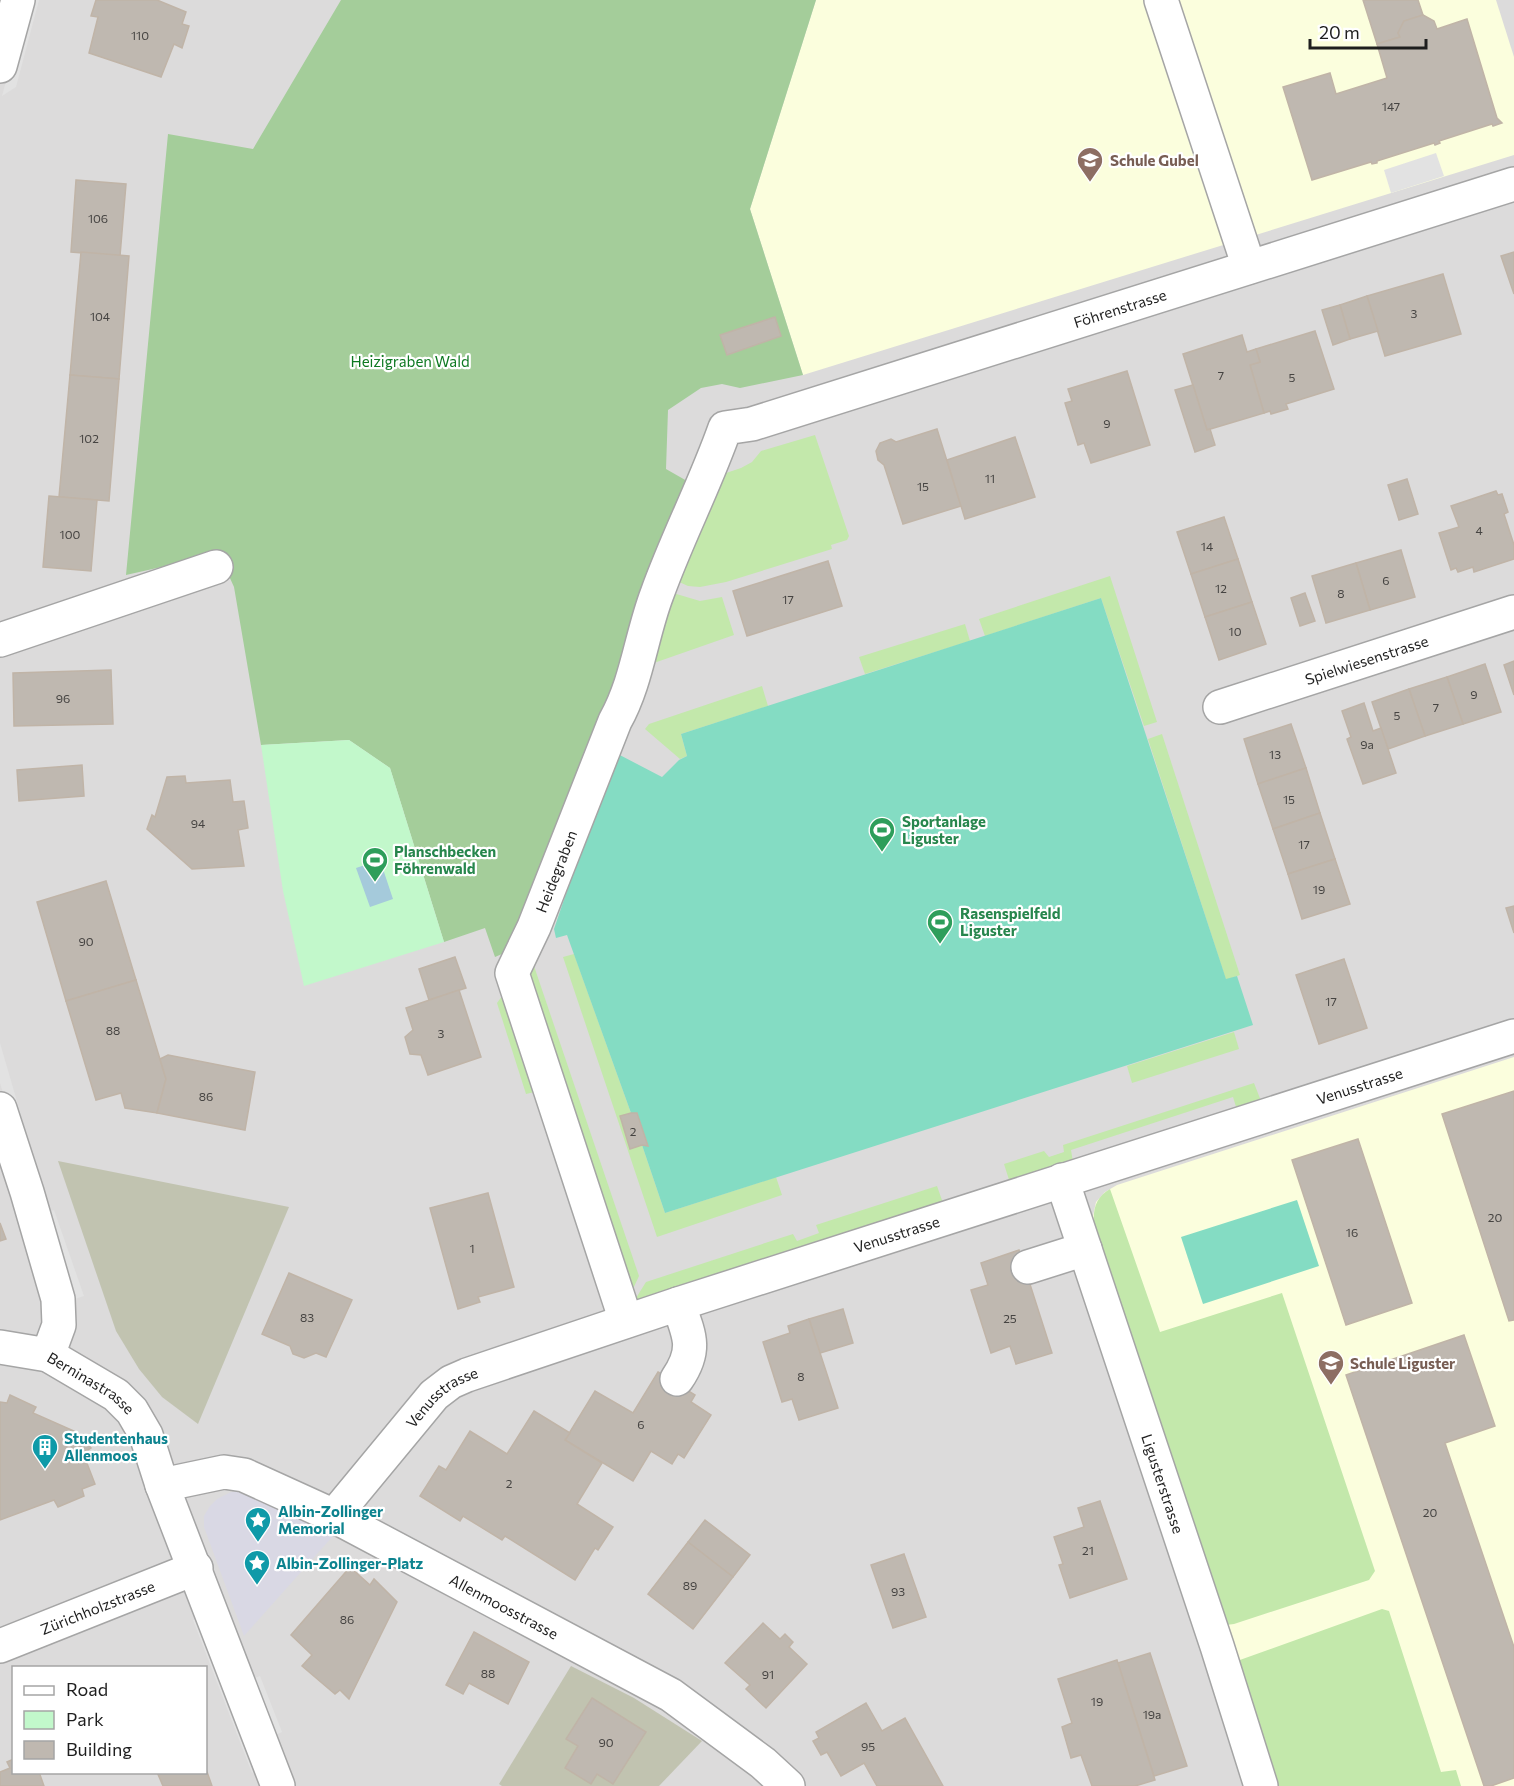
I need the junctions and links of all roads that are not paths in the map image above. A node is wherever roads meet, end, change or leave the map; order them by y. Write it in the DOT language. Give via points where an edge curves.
graph roads {
  1 [pos="18,0"];
  2 [pos="1161,0"];
  3 [pos="0,66"];
  4 [pos="1514,184"];
  5 [pos="1249,267"];
  6 [pos="725,428"];
  7 [pos="216,567"];
  8 [pos="1514,612"];
  9 [pos="0,640"];
  10 [pos="1220,707"];
  11 [pos="1514,1036"];
  12 [pos="0,1109"];
  13 [pos="1062,1180"];
  14 [pos="1085,1249"];
  15 [pos="1028,1267"];
  16 [pos="678,1304"];
  17 [pos="626,1321"];
  18 [pos="0,1347"];
  19 [pos="48,1355"];
  20 [pos="677,1379"];
  21 [pos="162,1485"];
  22 [pos="333,1516"];
  23 [pos="196,1568"];
  24 [pos="0,1646"];
  25 [pos="278,1786"];
  26 [pos="789,1786"];
  27 [pos="1261,1786"];
  1 -- 3 [label="street"];
  2 -- 5 [label="street"];
  4 -- 5 [label="street, Föhrenstrasse"];
  5 -- 6 [label="street, Föhrenstrasse" via="752,424"];
  6 -- 17 [label="street, Heidegraben" via="656,595 626,703 615,721 512,973"];
  7 -- 9 [label="street"];
  8 -- 10 [label="street, Spielwiesenstrasse"];
  11 -- 13 [label="street, Venusstrasse"];
  12 -- 19 [label="street, Berninastrasse" via="58,1299 58,1325"];
  13 -- 14 [label="street, Ligusterstrasse"];
  13 -- 16 [label="street, Venusstrasse"];
  14 -- 15 [label="street"];
  14 -- 27 [label="street, Ligusterstrasse"];
  16 -- 17 [label="street, Venusstrasse"];
  16 -- 20 [label="street" via="691,1347 686,1366"];
  17 -- 22 [label="street, Venusstrasse" via="451,1382 434,1395"];
  18 -- 19 [label="street"];
  19 -- 21 [label="street, Berninastrasse" via="116,1395 132,1411 146,1435"];
  21 -- 22 [label="street, Allenmoosstrasse" via="224,1472 244,1475"];
  21 -- 23 [label="street, Berninastrasse"];
  22 -- 26 [label="street, Allenmoosstrasse" via="671,1695"];
  23 -- 24 [label="street, Zürichholzstrasse"];
  23 -- 25 [label="street, Berninastrasse"];
}
